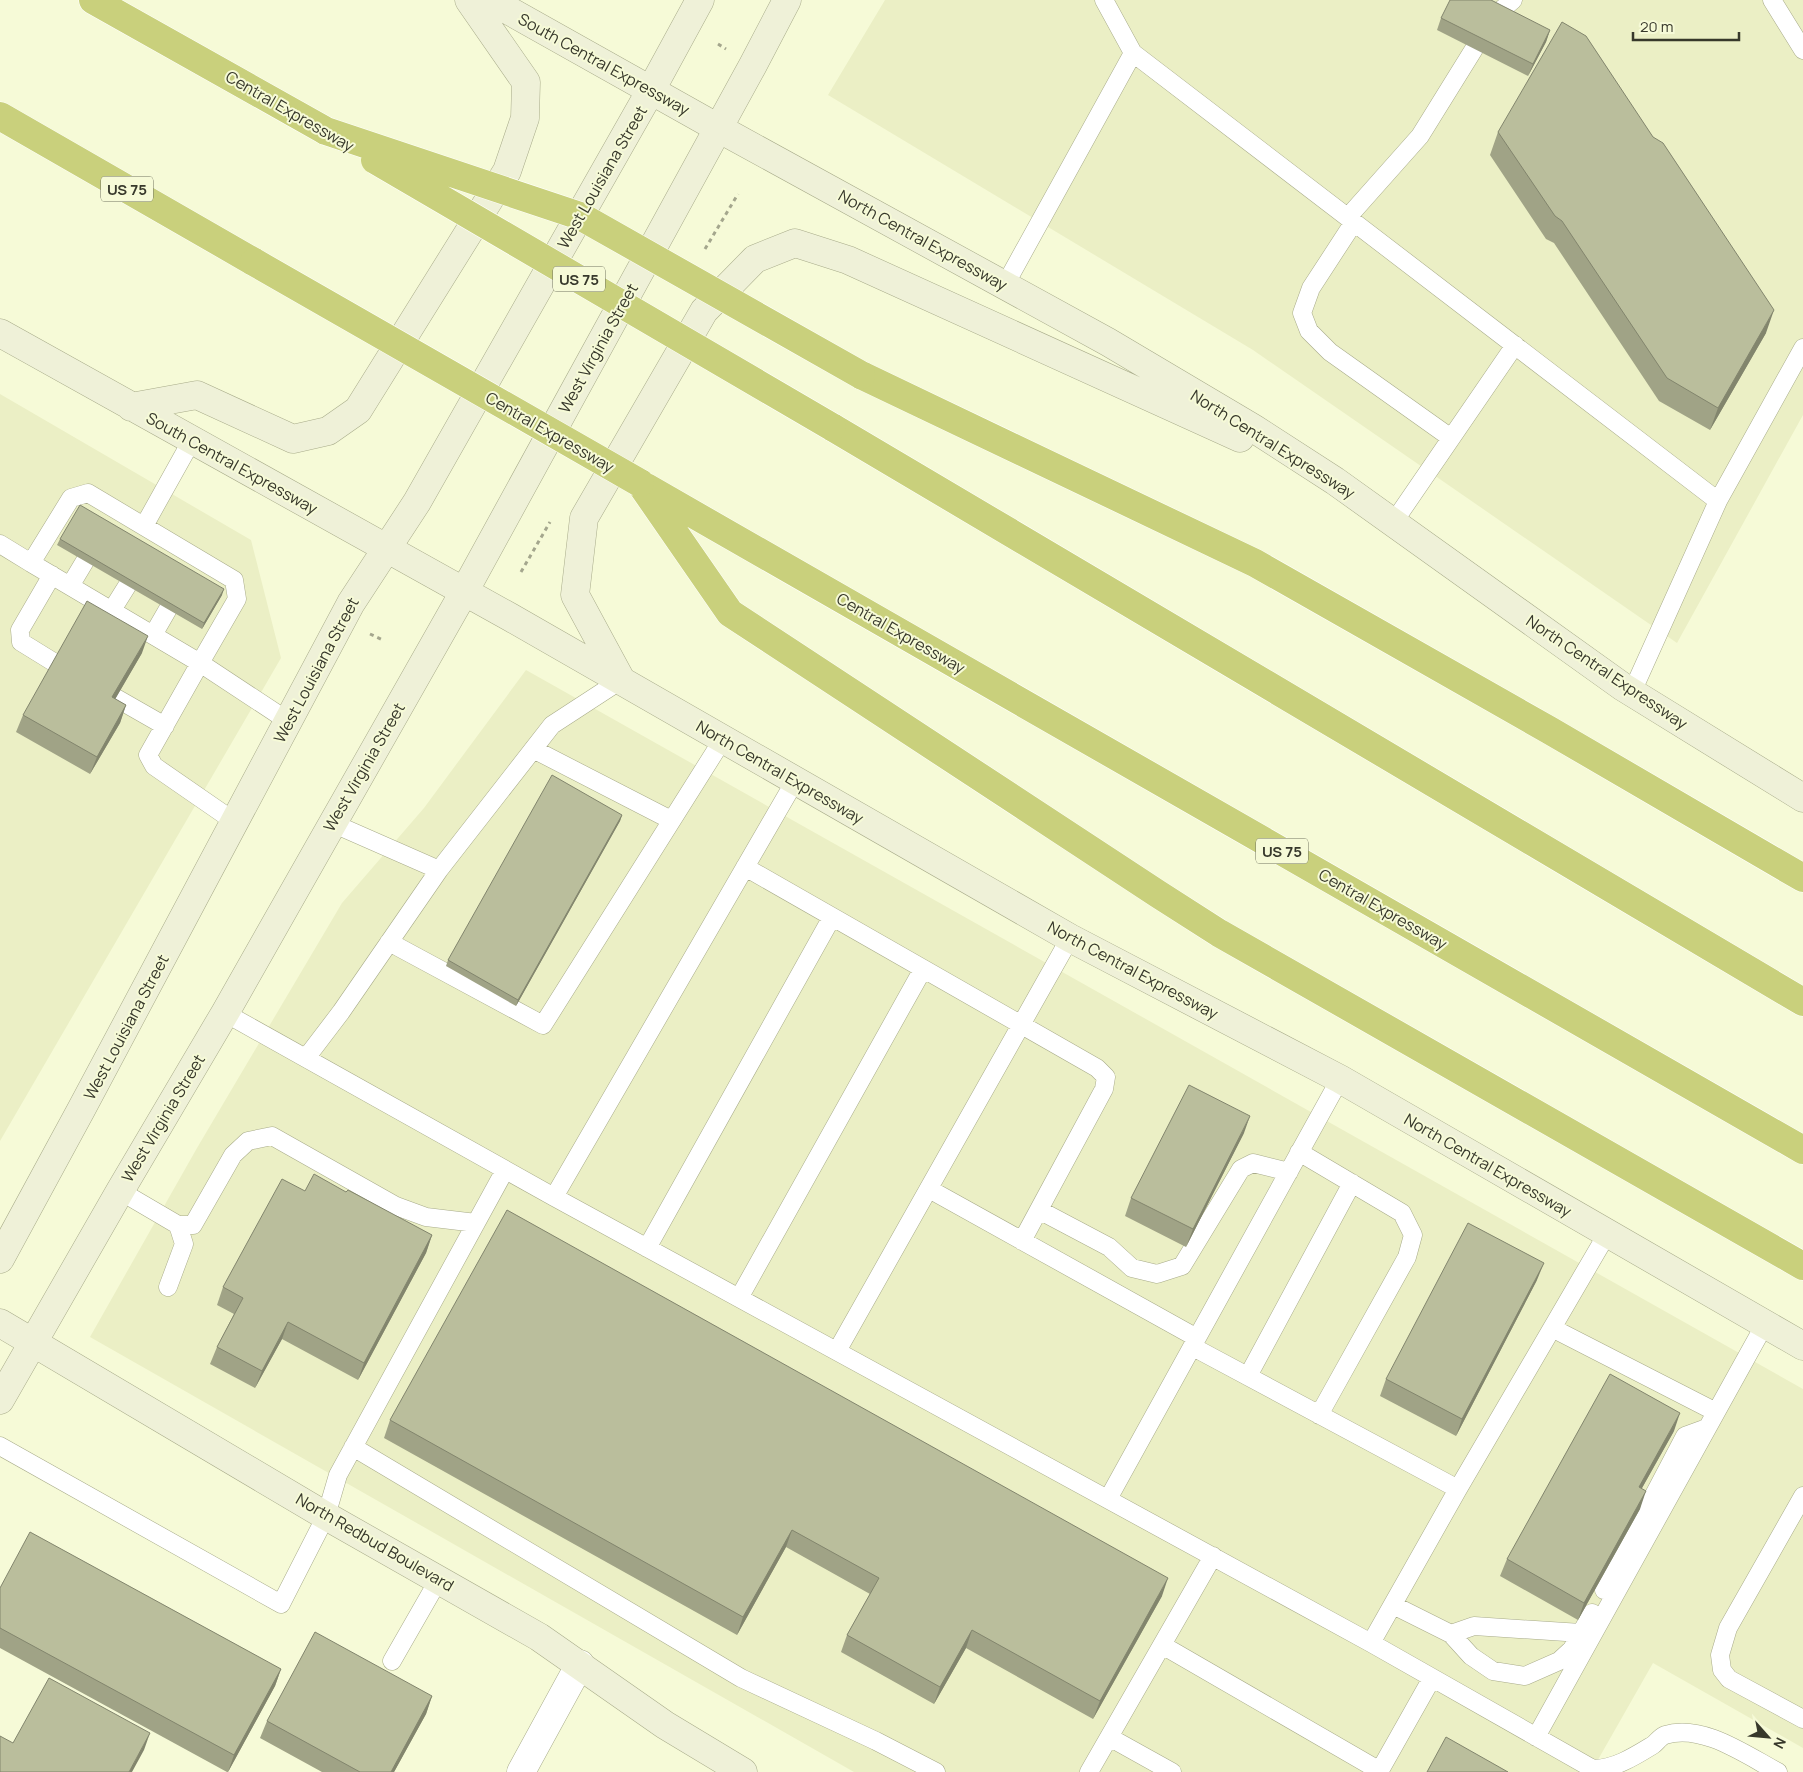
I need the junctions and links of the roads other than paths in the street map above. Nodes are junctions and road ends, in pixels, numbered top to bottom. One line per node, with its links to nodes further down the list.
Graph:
1 (93, 0): 16 (highway, Central Expressway / US 75)
2 (469, 0): 22 (main road)
3 (490, 0): 13 (main road, South Central Expressway)
4 (700, 0): 13 (main road, West Louisiana Street)
5 (787, 0): 15 (main road, West Virginia Street)
6 (1104, 0): 12 (lane)
7 (1513, 0): 9 (lane)
8 (1772, 0): 11 (lane)
9 (1494, 16)
10 (1474, 49): 17 (lane)
11 (1803, 50)
12 (1134, 53): 17 (lane); 18 (lane)
13 (651, 90): 15 (main road, South Central Expressway); 31 (main road, West Louisiana Street)
14 (0, 116): 26 (highway, Central Expressway / US 75, bridge)
15 (718, 128): 18 (main road, North Central Expressway); 40 (main road, West Virginia Street)
16 (326, 131): 60 (highway, bridge); 65 (highway, Central Expressway / US 75, bridge)
17 (1351, 219): 20 (lane); 23 (lane)
18 (1005, 285): 25 (main road, North Central Expressway)
19 (0, 333): 22 (main road, South Central Expressway)
20 (1514, 345): 23 (lane); 27 (lane)
21 (1803, 348): 27 (lane)
22 (131, 406): 24 (main road, South Central Expressway)
23 (1451, 438): 28 (lane)
24 (192, 440): 29 (lane); 31 (main road, South Central Expressway)
25 (1335, 481): 28 (main road, North Central Expressway); 46 (main road)
26 (640, 483): 70 (highway, Central Expressway / US 75); 85 (highway)
27 (1718, 501): 47 (lane)
28 (1393, 523): 47 (main road, North Central Expressway)
29 (151, 530): 32 (lane); 33 (lane); 35 (lane)
30 (0, 544): 35 (lane)
31 (388, 548): 40 (main road, South Central Expressway); 49 (main road, West Louisiana Street)
32 (147, 551)
33 (198, 559): 37 (lane); 45 (lane)
34 (85, 561): 38 (lane)
35 (32, 563): 36 (lane)
36 (52, 575): 38 (lane); 44 (lane)
37 (188, 576)
38 (70, 586): 42 (lane)
39 (126, 586): 42 (lane)
40 (464, 592): 46 (main road, North Central Expressway); 57 (main road, West Virginia Street)
41 (168, 609): 43 (lane)
42 (112, 610): 43 (lane)
43 (153, 635): 45 (lane)
44 (56, 663)
45 (200, 663): 49 (lane); 50 (lane)
46 (621, 680): 51 (main road, North Central Expressway); 52 (lane)
47 (1632, 692): 54 (main road, North Central Expressway)
48 (116, 698): 50 (lane)
49 (288, 721): 56 (main road, West Louisiana Street)
50 (164, 726): 56 (lane)
51 (723, 739): 53 (main road, North Central Expressway); 55 (lane)
52 (533, 749): 55 (lane); 59 (lane)
53 (795, 781): 58 (lane); 62 (main road, North Central Expressway)
54 (1803, 798)
55 (672, 820): 63 (lane)
56 (235, 822): 84 (main road, West Louisiana Street)
57 (332, 823): 59 (lane); 66 (main road, West Virginia Street)
58 (745, 867): 61 (lane); 77 (lane)
59 (439, 870): 63 (lane)
60 (1803, 878)
61 (832, 917): 64 (lane); 83 (lane)
62 (1070, 938): 67 (lane); 69 (main road, North Central Expressway)
63 (389, 942): 68 (lane)
64 (923, 969): 67 (lane); 87 (lane)
65 (1803, 1002)
66 (225, 1013): 68 (lane); 76 (main road, West Virginia Street)
67 (1020, 1026): 75 (lane); 78 (lane)
68 (306, 1058): 72 (lane)
69 (1340, 1079): 71 (lane); 81 (main road, North Central Expressway)
70 (1803, 1150)
71 (1299, 1152): 73 (lane); 74 (lane)
72 (505, 1170): 77 (lane); 79 (lane)
73 (1289, 1172): 78 (lane); 92 (lane)
74 (1352, 1183): 95 (lane); 98 (lane)
75 (928, 1189): 82 (lane); 94 (lane)
76 (120, 1191): 80 (lane); 91 (main road, West Virginia Street)
77 (554, 1197): 83 (lane)
78 (1039, 1210): 82 (lane)
79 (476, 1224): 80 (lane); 101 (lane)
80 (178, 1225): 86 (lane)
81 (1607, 1234): 89 (main road, North Central Expressway); 90 (lane)
82 (1022, 1241): 92 (lane)
83 (647, 1248): 87 (lane)
84 (0, 1259)
85 (1803, 1266)
86 (168, 1287)
87 (739, 1298): 94 (lane)
88 (0, 1323): 91 (main road, North Redbud Boulevard)
89 (1765, 1324): 93 (main road, North Central Expressway); 97 (lane)
90 (1552, 1328): 97 (lane); 102 (lane)
91 (33, 1342): 96 (main road, West Virginia Street); 105 (main road, North Redbud Boulevard)
92 (1195, 1342): 95 (lane); 104 (lane)
93 (1803, 1346)
94 (837, 1351): 104 (lane)
95 (1248, 1376): 98 (lane)
96 (0, 1400)
97 (1716, 1412): 99 (lane)
98 (1319, 1415): 102 (lane)
99 (1707, 1428): 109 (lane); 118 (lane)
100 (0, 1446): 105 (lane)
101 (353, 1447): 105 (lane); 122 (lane)
102 (1458, 1489): 108 (lane)
103 (1803, 1496): 116 (lane)
104 (1108, 1499): 106 (lane)
105 (326, 1516): 107 (main road, North Redbud Boulevard)
106 (1212, 1556): 111 (lane); 112 (lane)
107 (438, 1578): 113 (lane); 114 (main road, North Redbud Boulevard)
108 (1393, 1605): 110 (lane); 111 (lane)
109 (1581, 1633): 110 (lane); 110 (lane)
110 (1451, 1634)
111 (1372, 1643): 115 (lane)
112 (1162, 1645): 117 (lane); 119 (lane)
113 (392, 1661)
114 (580, 1664): 120 (street); 121 (main road, North Redbud Boulevard)
115 (1432, 1678): 118 (lane); 119 (lane)
116 (1803, 1719)
117 (1108, 1737): 123 (lane); 124 (lane)
118 (1536, 1737): 125 (lane)
119 (1380, 1771)
120 (520, 1772)
121 (742, 1772)
122 (936, 1772)
123 (1089, 1772)
124 (1172, 1772)
125 (1778, 1772)

